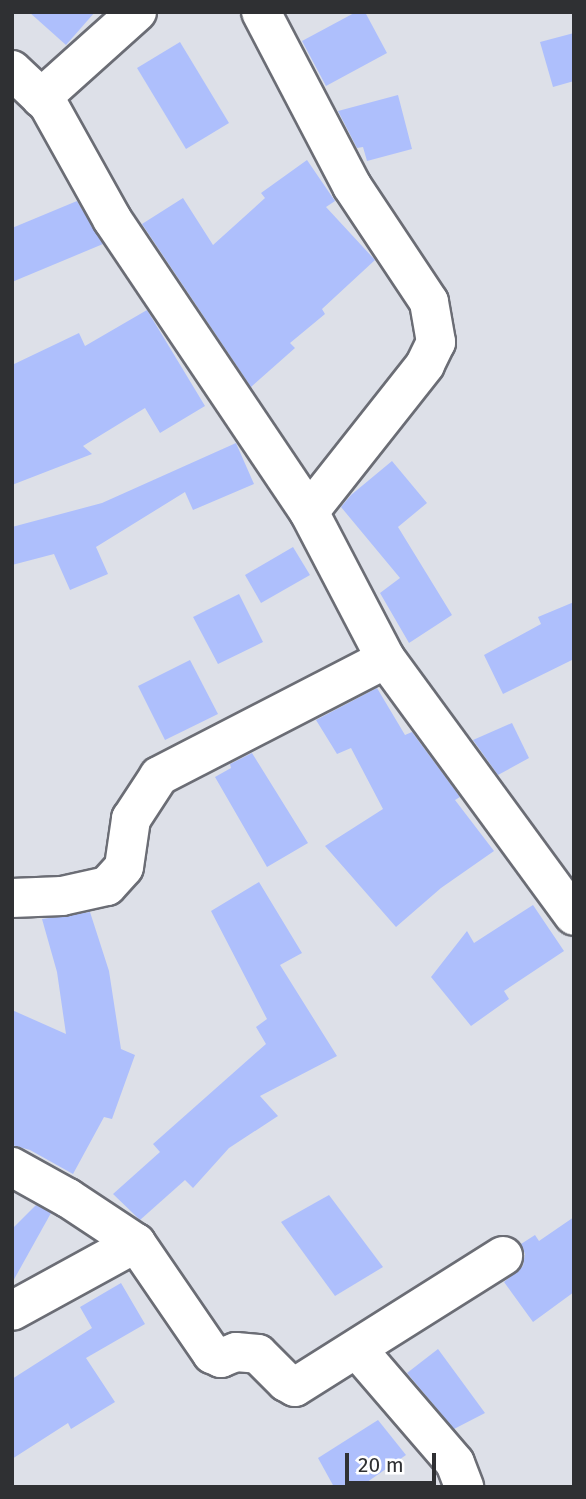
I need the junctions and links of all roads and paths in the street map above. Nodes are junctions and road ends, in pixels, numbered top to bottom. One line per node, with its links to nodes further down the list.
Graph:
1 (138, 12): 4 (street)
2 (261, 12): 5 (street)
3 (12, 70): 4 (street)
4 (41, 98): 5 (street)
5 (309, 512): 6 (street)
6 (386, 659): 7 (street); 8 (street)
7 (12, 898)
8 (574, 916)
9 (12, 1167): 10 (street)
10 (136, 1243): 12 (street); 13 (street)
11 (503, 1256): 13 (street)
12 (12, 1311)
13 (357, 1349): 14 (street)
14 (464, 1487)

